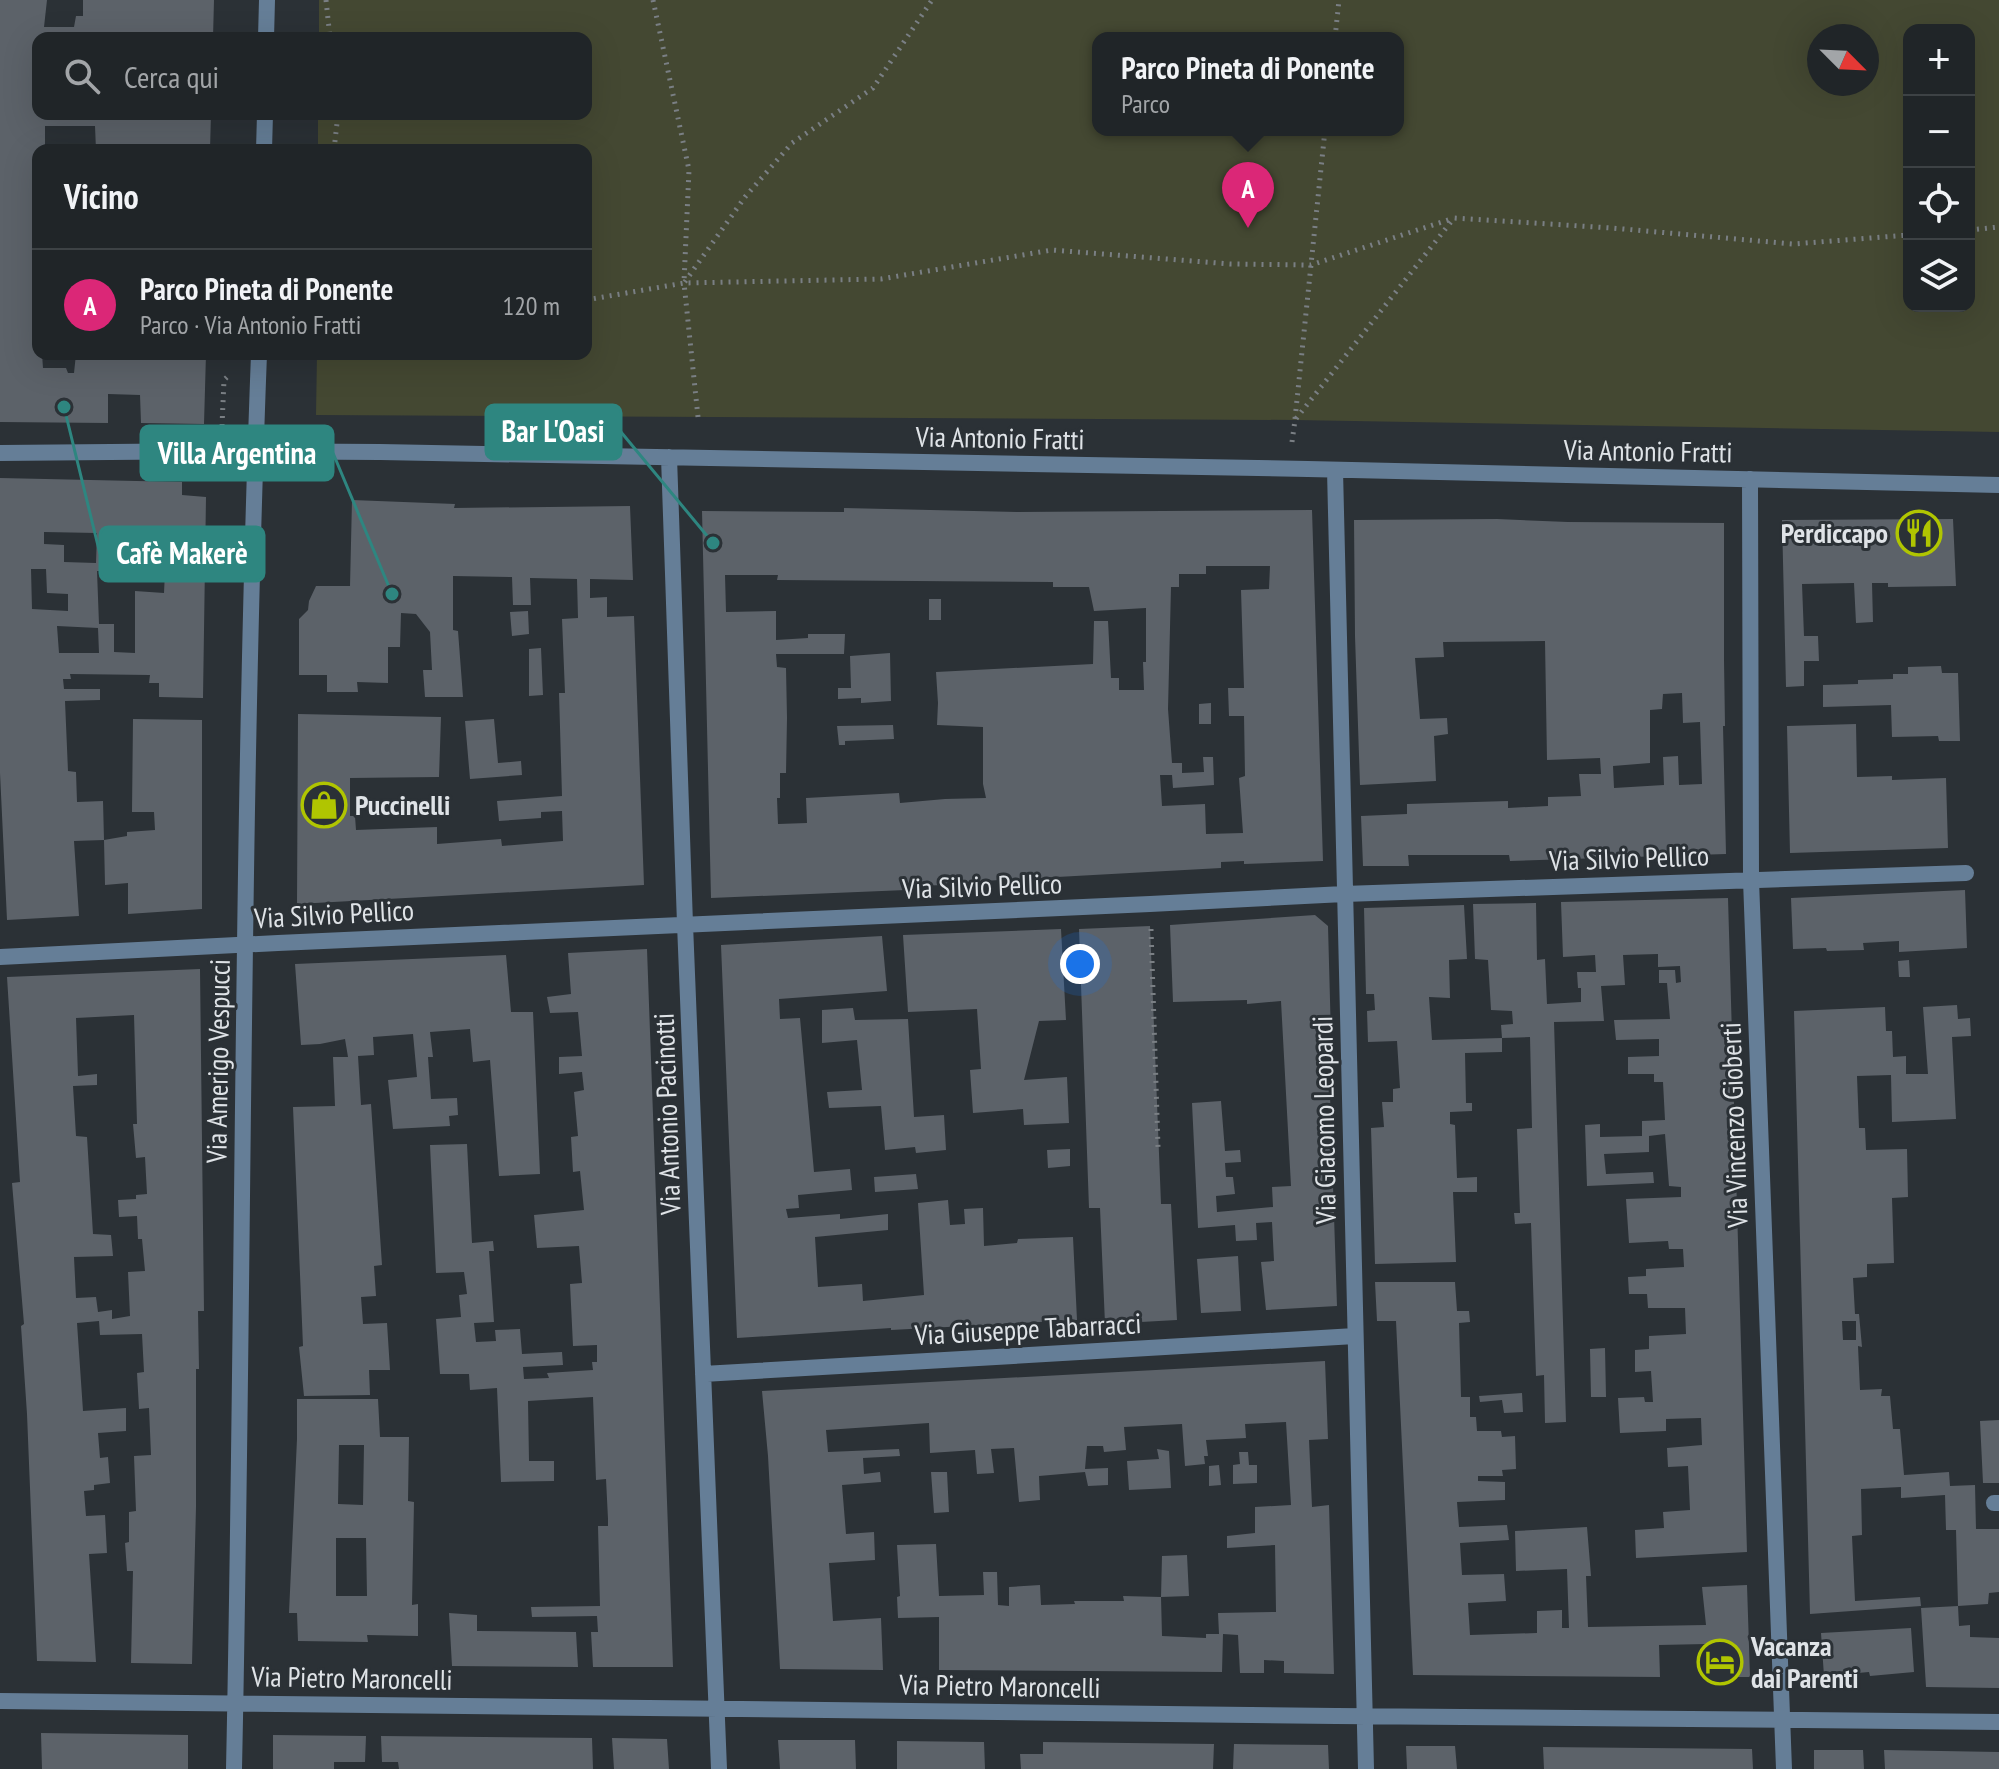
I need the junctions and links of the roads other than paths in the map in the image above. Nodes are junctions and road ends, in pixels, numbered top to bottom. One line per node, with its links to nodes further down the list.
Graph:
1 (267, 0): 2 (street)
2 (266, 32)
3 (265, 120): 4 (street)
4 (264, 144)
5 (259, 360): 6 (street, Via Amerigo Vespucci)
6 (256, 451): 7 (street, Via Antonio Fratti); 8 (street, Via Antonio Fratti); 16 (street, Via Amerigo Vespucci)
7 (0, 453)
8 (669, 457): 9 (street, Via Antonio Fratti); 15 (street, Via Antonio Pacinotti)
9 (1335, 470): 10 (street, Via Antonio Fratti); 14 (street, Via Giacomo Leopardi)
10 (1750, 479): 11 (street, Via Antonio Fratti); 13 (street, Via Vincenzo Gioberti)
11 (1999, 485)
12 (1966, 873): 13 (street, Via Silvio Pellico)
13 (1751, 880): 14 (street, Via Silvio Pellico); 24 (street, Via Vincenzo Gioberti)
14 (1344, 894): 15 (street, Via Silvio Pellico); 18 (street, Via Giacomo Leopardi)
15 (685, 924): 16 (street, Via Silvio Pellico); 19 (street, Via Antonio Pacinotti)
16 (246, 944): 17 (street, Via Silvio Pellico); 21 (street, Via Amerigo Vespucci)
17 (0, 957)
18 (1355, 1336): 19 (street, Via Giuseppe Tabarracci); 23 (street, Via Giacomo Leopardi)
19 (703, 1374): 22 (street, Via Antonio Pacinotti)
20 (0, 1701): 21 (street, Via Pietro Maroncelli)
21 (236, 1702): 22 (street, Via Pietro Maroncelli); 26 (street, Via Amerigo Vespucci)
22 (717, 1709): 23 (street, Via Pietro Maroncelli); 27 (street, Via Antonio Pacinotti)
23 (1365, 1717): 24 (street, Via Pietro Maroncelli); 28 (street, Via Giacomo Leopardi)
24 (1782, 1718): 25 (street, Via Pietro Maroncelli); 29 (street, Via Vincenzo Gioberti)
25 (1999, 1722)
26 (234, 1769)
27 (719, 1769)
28 (1366, 1769)
29 (1784, 1769)

